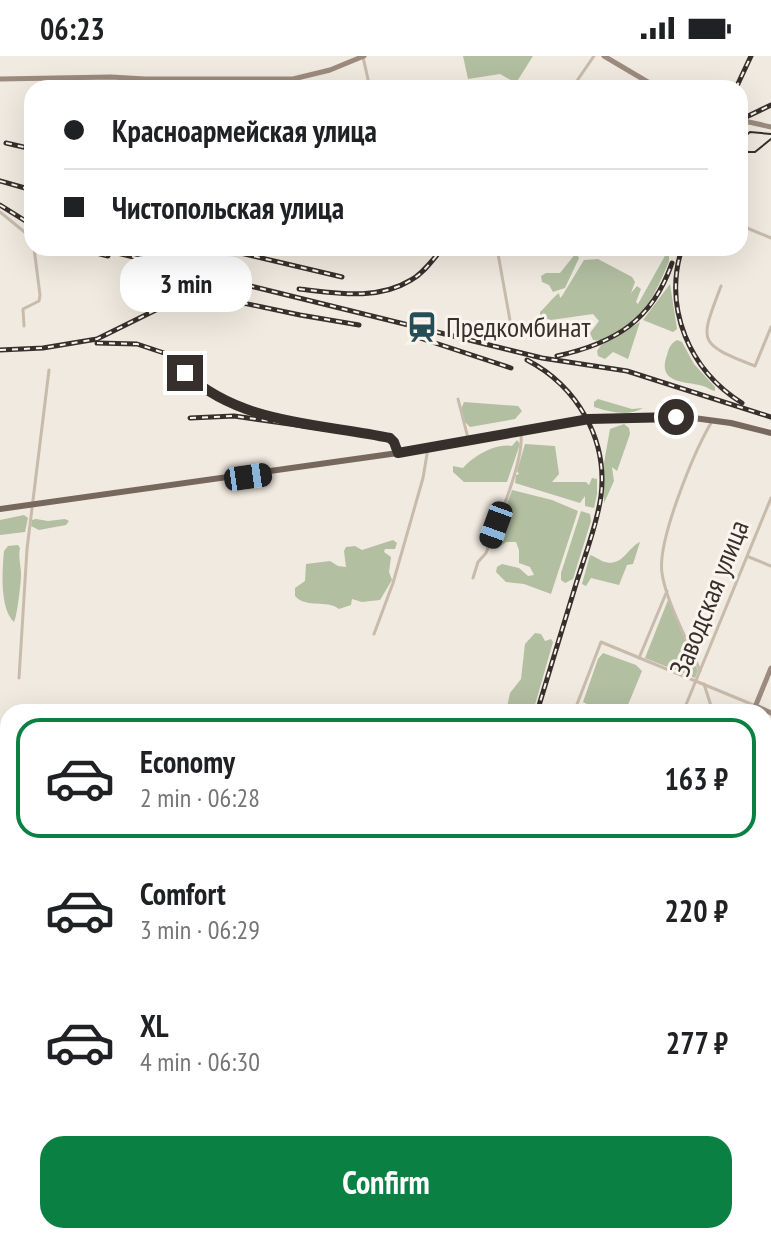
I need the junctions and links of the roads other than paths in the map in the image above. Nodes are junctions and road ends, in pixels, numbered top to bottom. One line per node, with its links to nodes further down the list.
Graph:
1 (363, 56): 5 (main road); 6 (street)
2 (594, 56): 7 (street)
3 (604, 56): 8 (main road)
4 (611, 56): 9 (main road)
5 (0, 79)
6 (368, 80)
7 (578, 80)
8 (647, 80)
9 (648, 80)
10 (748, 124): 11 (main road)
11 (771, 128)
12 (0, 212): 14 (street)
13 (748, 228): 15 (street)
14 (24, 232)
15 (771, 238)
16 (35, 256): 19 (street)
17 (498, 256): 20 (street)
18 (721, 286): 21 (street)
19 (24, 326)
20 (511, 326)
21 (771, 327)
22 (49, 370): 32 (street)
23 (185, 373): 30 (street)
24 (458, 399): 28 (street)
25 (712, 422): 26 (main road); 27 (main road); 28 (main road); 37 (street)
26 (521, 434): 29 (main road); 36 (street)
27 (771, 435)
28 (468, 440): 29 (main road)
29 (428, 449): 30 (main road); 38 (street)
30 (398, 454): 32 (main road)
31 (771, 498): 34 (street, Заводская улица)
32 (32, 506): 33 (main road); 42 (street)
33 (0, 510)
34 (749, 557): 35 (street); 41 (street, Заводская улица)
35 (771, 566)
36 (473, 578)
37 (667, 590): 39 (street); 41 (street)
38 (374, 634)
39 (639, 658): 43 (street); 45 (street)
40 (771, 668): 49 (main road)
41 (700, 671): 43 (street, Заводская улица)
42 (19, 678)
43 (696, 681): 44 (street); 46 (street, Заводская улица)
44 (704, 684): 47 (street); 48 (street)
45 (578, 704)
46 (686, 704)
47 (710, 704)
48 (744, 704)
49 (756, 704)

